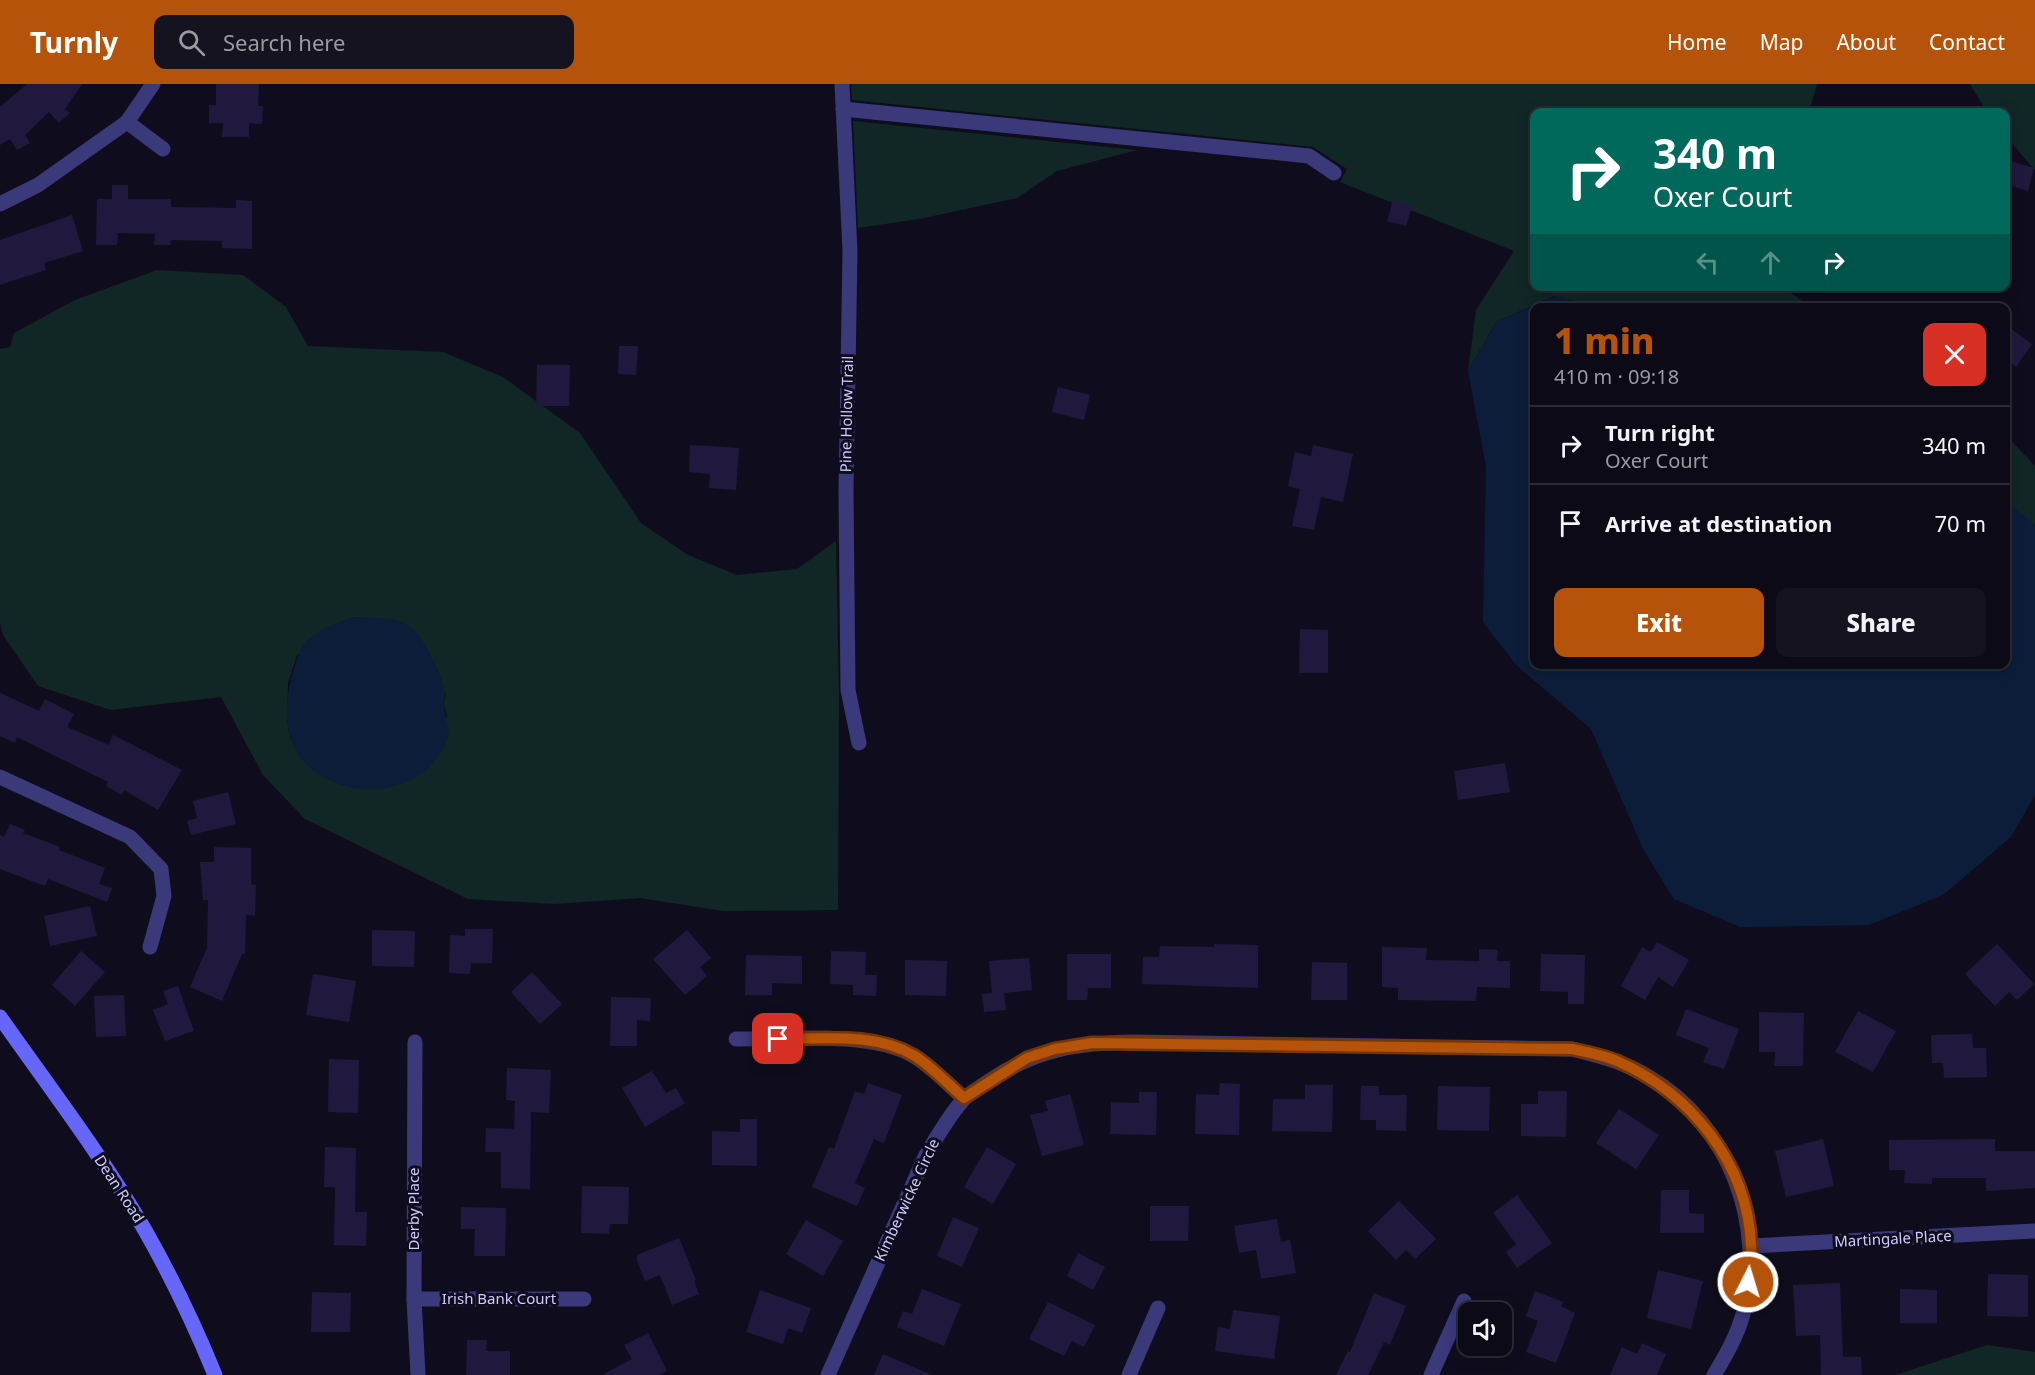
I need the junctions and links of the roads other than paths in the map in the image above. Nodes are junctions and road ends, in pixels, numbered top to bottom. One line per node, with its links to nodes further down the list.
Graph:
1 (153, 84): 4 (street)
2 (842, 84): 3 (street, Pine Hollow Trail)
3 (843, 109): 6 (street); 8 (street, Pine Hollow Trail)
4 (127, 122): 5 (street); 7 (street)
5 (164, 149)
6 (1334, 173)
7 (0, 204)
8 (860, 743)
9 (0, 777): 10 (street)
10 (150, 946)
11 (0, 1017): 21 (main road, Dean Road)
12 (736, 1039): 14 (street)
13 (415, 1042): 17 (street, Derby Place)
14 (964, 1098): 16 (street, Kimberwicke Circle); 23 (street, Kimberwicke Circle)
15 (2035, 1231): 16 (street, Martingale Place)
16 (1751, 1246): 26 (street, Kimberwicke Circle)
17 (414, 1299): 18 (street, Irish Bank Court); 22 (street, Derby Place)
18 (584, 1299)
19 (1464, 1301): 25 (street)
20 (1158, 1308): 24 (street)
21 (215, 1375)
22 (418, 1375)
23 (828, 1375)
24 (1129, 1375)
25 (1431, 1375)
26 (1714, 1375)

